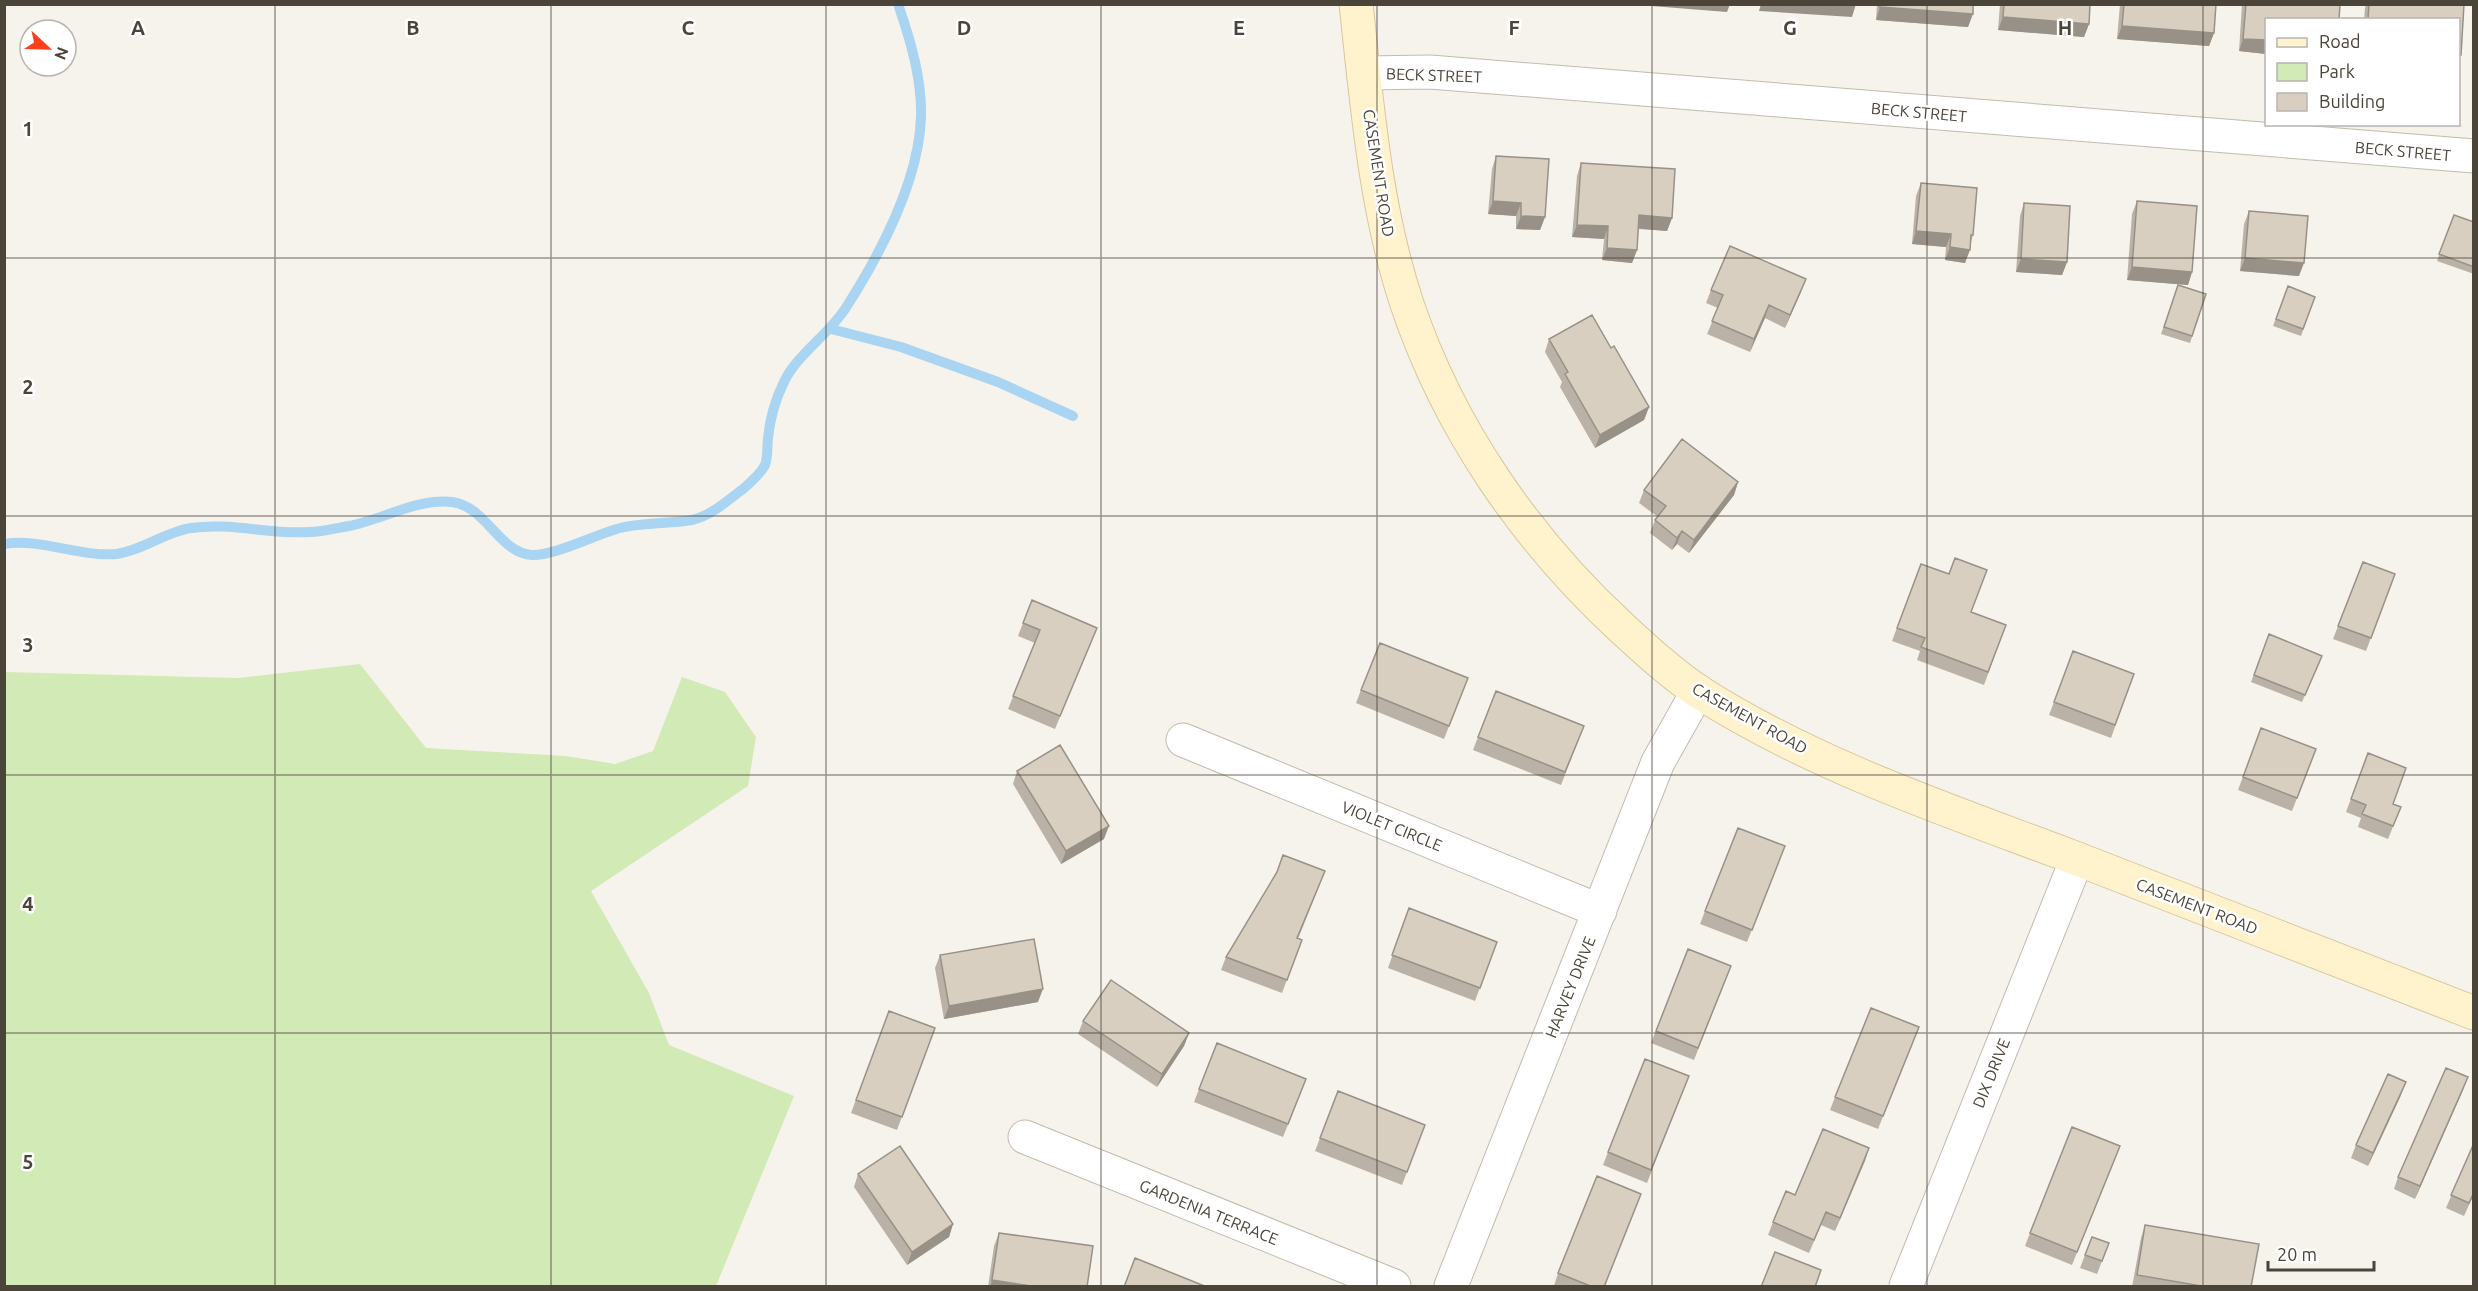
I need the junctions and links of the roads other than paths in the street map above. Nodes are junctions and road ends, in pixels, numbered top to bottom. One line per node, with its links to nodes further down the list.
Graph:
1 (1356, 4): 2 (street, CASEMENT ROAD)
2 (1364, 73): 3 (street, BECK STREET); 4 (street, CASEMENT ROAD)
3 (2474, 156)
4 (1698, 691): 6 (street, CASEMENT ROAD); 7 (street, HARVEY DRIVE)
5 (1183, 740): 7 (street, VIOLET CIRCLE)
6 (2077, 859): 8 (street, CASEMENT ROAD); 12 (street, DIX DRIVE)
7 (1600, 911): 11 (street, HARVEY DRIVE)
8 (2474, 1013)
9 (1025, 1137): 10 (street, GARDENIA TERRACE)
10 (1394, 1287)
11 (1451, 1287)
12 (1906, 1287)

